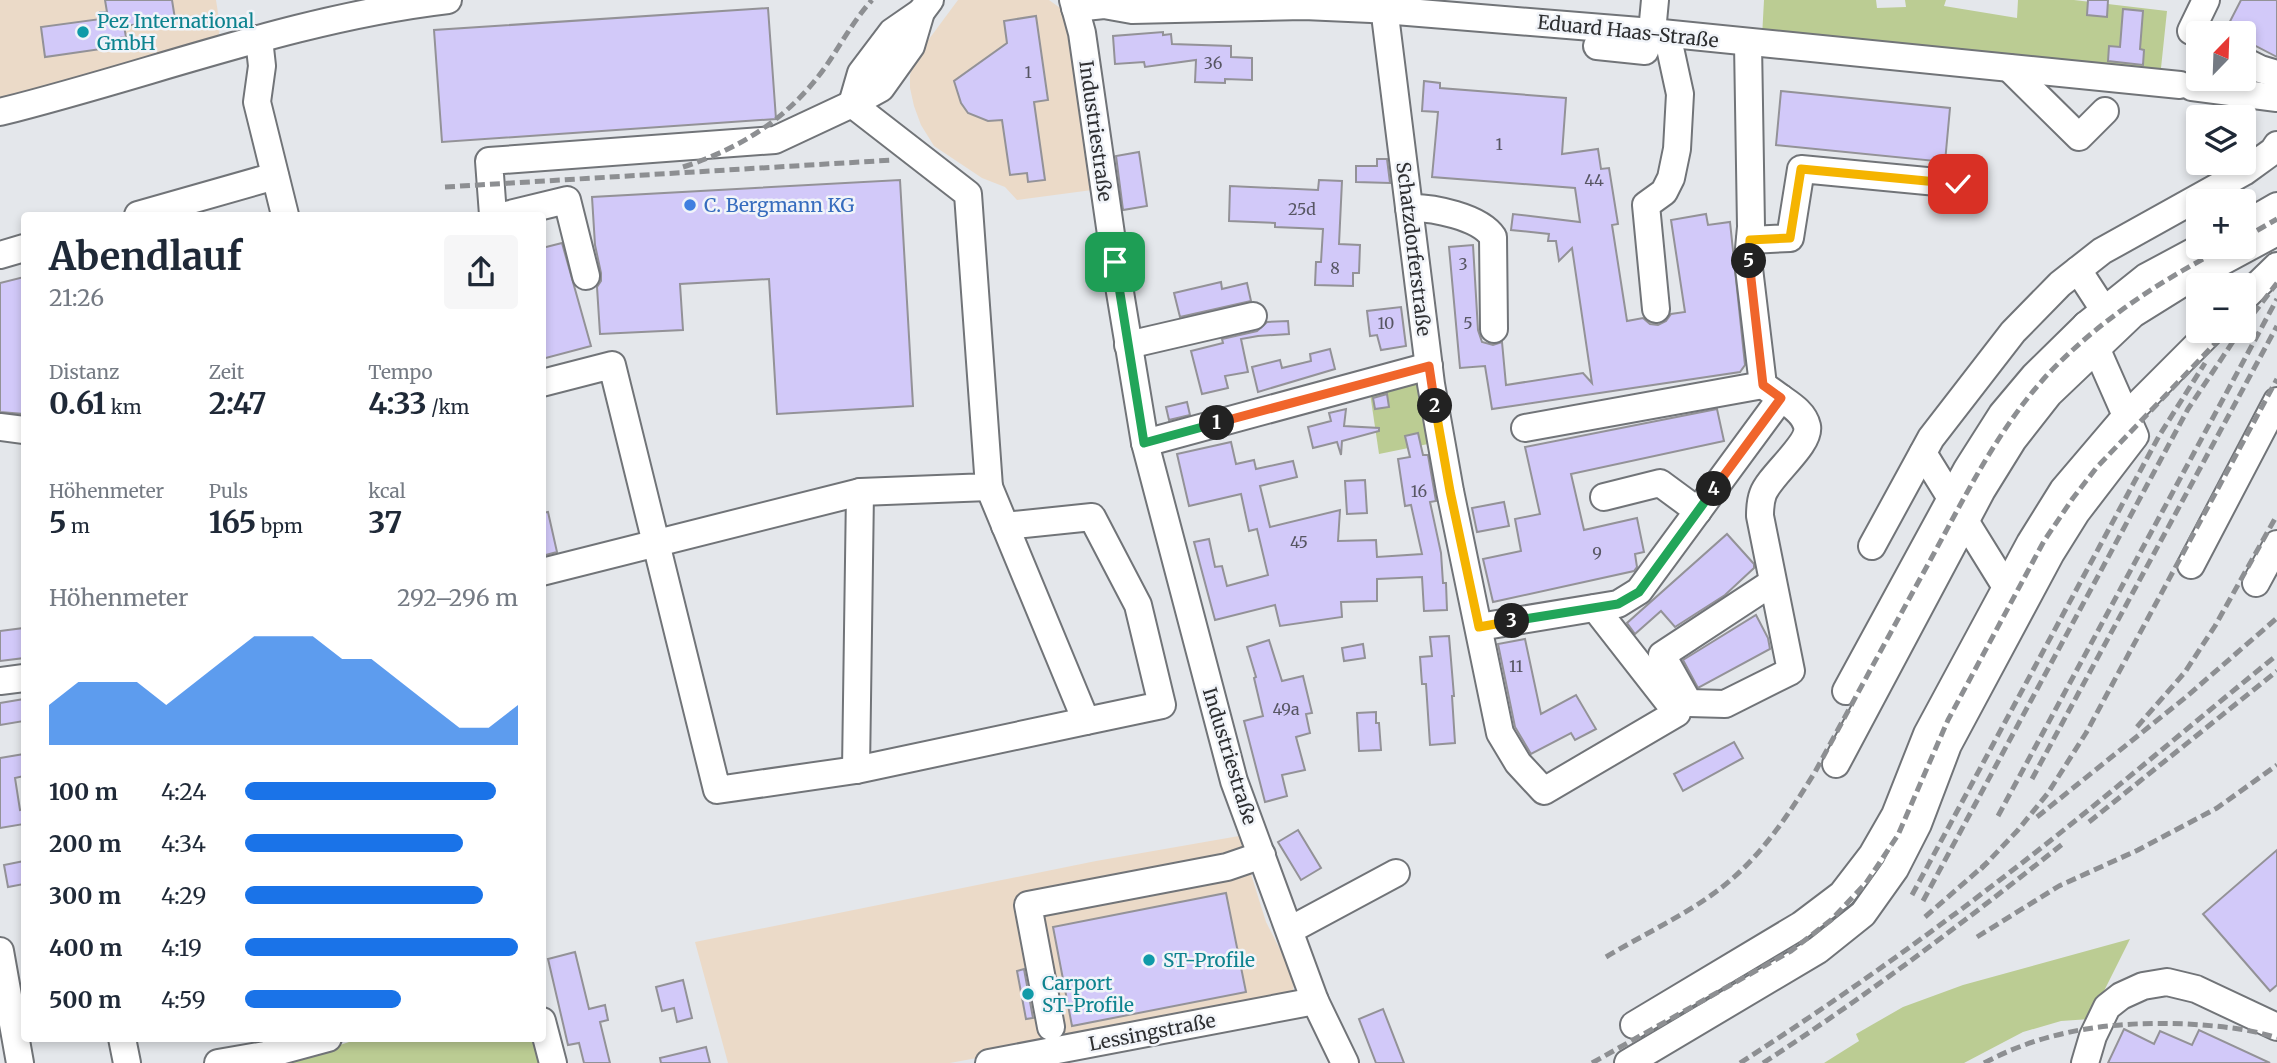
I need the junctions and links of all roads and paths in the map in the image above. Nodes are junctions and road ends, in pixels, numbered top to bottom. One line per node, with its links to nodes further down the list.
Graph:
1 (448, 0): 9 (street)
2 (1655, 0): 8 (street)
3 (2206, 0): 7 (street)
4 (1074, 4): 6 (street, Eduard Haas-Straße); 43 (street, Industriestraße)
5 (926, 6): 16 (street)
6 (1378, 6): 8 (street, Eduard Haas-Straße); 23 (street, Schatzdorferstraße)
7 (2196, 21)
8 (1660, 33): 10 (street, Eduard Haas-Straße); 11 (street); 38 (street)
9 (259, 40): 18 (street); 20 (street)
10 (1748, 43): 13 (street, Eduard Haas-Straße); 30 (street)
11 (1597, 46)
12 (2256, 67): 14 (street)
13 (2009, 68): 15 (street, Eduard Haas-Straße); 17 (street)
14 (2277, 74)
15 (2277, 99)
16 (852, 104): 26 (street); 54 (street)
17 (2105, 111)
18 (0, 112)
19 (2277, 145): 35 (street)
20 (275, 176): 24 (street); 25 (street)
21 (1958, 184): 30 (street)
22 (2277, 206): 28 (street)
23 (1409, 208): 41 (street); 44 (street, Schatzdorferstraße)
24 (149, 212)
25 (284, 212)
26 (494, 212)
27 (518, 212): 36 (street)
28 (2256, 218)
29 (2277, 232): 40 (street)
30 (1750, 240): 46 (street)
31 (21, 249): 32 (street)
32 (0, 255)
33 (2186, 256): 40 (street)
34 (2277, 266): 37 (street)
35 (2078, 270): 40 (street); 53 (street)
36 (586, 276)
37 (2256, 286)
38 (1656, 309)
39 (1253, 316): 43 (street)
40 (2095, 328): 48 (street); 57 (street); 59 (street)
41 (1494, 329)
42 (2199, 343): 48 (street)
43 (1128, 345): 52 (street, Industriestraße)
44 (1429, 366): 52 (street); 70 (street, Schatzdorferstraße)
45 (546, 382): 61 (street)
46 (1772, 392): 50 (street); 58 (street); 66 (street)
47 (2277, 401): 64 (street)
48 (2126, 416): 68 (street); 94 (street)
49 (0, 428): 51 (street)
50 (1525, 428)
51 (21, 430)
52 (1144, 443): 77 (street, Industriestraße)
53 (1923, 453): 57 (street); 63 (street)
54 (989, 486): 55 (street); 60 (street)
55 (860, 492): 61 (street); 76 (street)
56 (1604, 497): 58 (street)
57 (1951, 498): 59 (street); 73 (street)
58 (1698, 511): 69 (street)
59 (1965, 521): 68 (street); 75 (street)
60 (1005, 526): 74 (street); 74 (street)
61 (657, 542): 65 (street); 76 (street)
62 (2277, 544): 67 (street)
63 (1872, 546)
64 (2191, 565)
65 (546, 571)
66 (1773, 582): 66 (street)
67 (2256, 583)
68 (2006, 587): 82 (street)
69 (1595, 608): 70 (street); 70 (street, Schatzdorferstraße)
70 (1479, 627)
71 (21, 678): 72 (street)
72 (0, 681)
73 (1846, 691)
74 (1086, 721): 76 (street)
75 (1836, 764)
76 (856, 770)
77 (1262, 855): 79 (street, Industriestraße); 83 (street)
78 (1396, 873): 79 (street)
79 (1290, 930): 81 (street, Industriestraße)
80 (0, 951): 89 (street)
81 (1315, 1001): 88 (street, Industriestraße); 93 (street, Lessingstraße)
82 (1634, 1025)
83 (1051, 1027)
84 (2277, 1027): 95 (street)
85 (546, 1036): 92 (street)
86 (123, 1042): 90 (street)
87 (313, 1042): 91 (street)
88 (1340, 1062)
89 (20, 1063)
90 (127, 1063)
91 (218, 1063)
92 (553, 1063)
93 (989, 1063)
94 (1628, 1063)
95 (2085, 1063)

